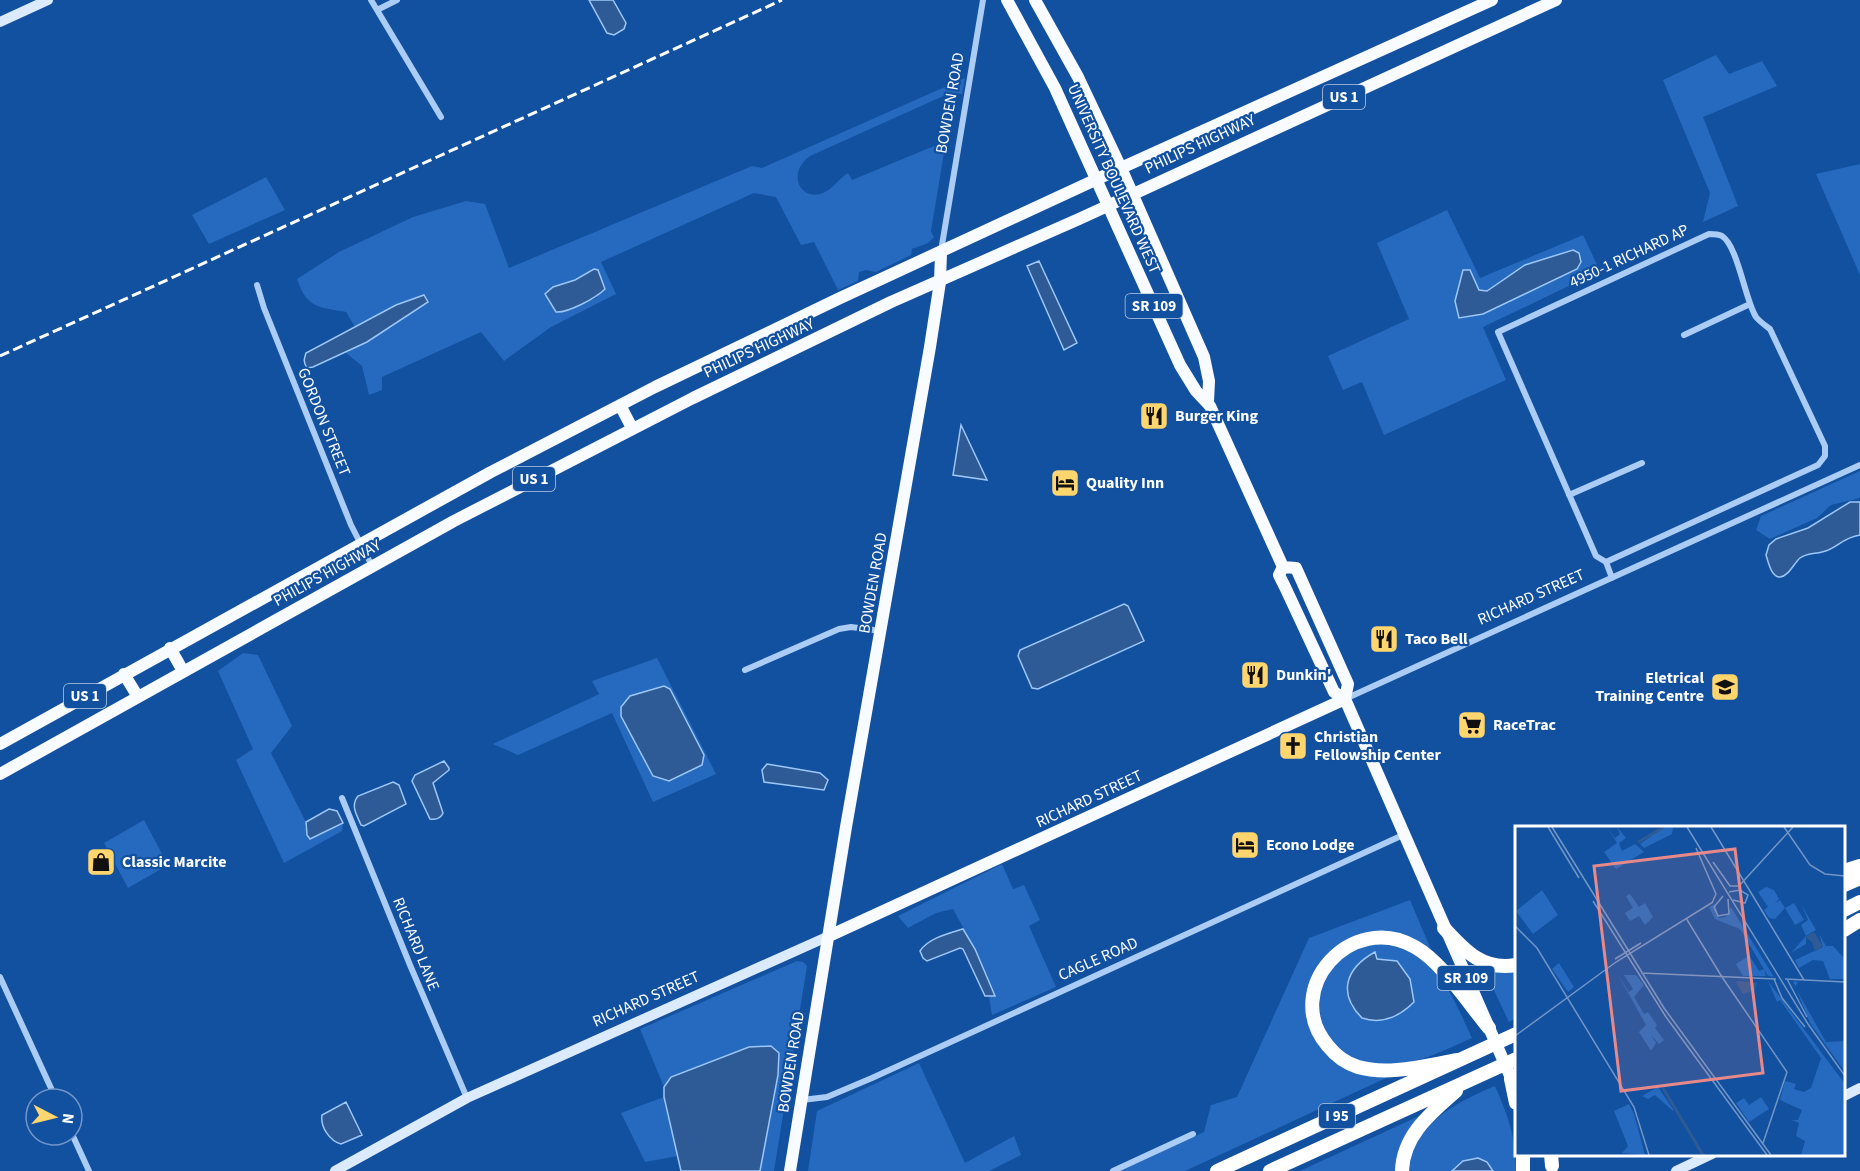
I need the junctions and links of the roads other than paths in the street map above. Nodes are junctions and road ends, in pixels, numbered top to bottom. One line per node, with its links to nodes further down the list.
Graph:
1 (48, 0): 10 (street)
2 (371, 0): 9 (street)
3 (397, 0): 9 (street)
4 (983, 0): 16 (street, BOWDEN ROAD)
5 (1007, 0): 13 (main road, UNIVERSITY BOULEVARD WEST / SR 109)
6 (1035, 0): 12 (main road, UNIVERSITY BOULEVARD WEST / SR 109)
7 (1492, 0): 12 (main road, PHILIPS HIGHWAY / US 1)
8 (1556, 0): 14 (main road, PHILIPS HIGHWAY / US 1)
9 (377, 10): 11 (street)
10 (0, 22)
11 (441, 117)
12 (1121, 168): 13 (main road, PHILIPS HIGHWAY / US 1); 14 (main road, UNIVERSITY BOULEVARD WEST / SR 109)
13 (1097, 180): 15 (main road, UNIVERSITY BOULEVARD WEST / SR 109); 16 (main road, PHILIPS HIGHWAY / US 1)
14 (1133, 193): 15 (main road, PHILIPS HIGHWAY / US 1); 21 (main road, UNIVERSITY BOULEVARD WEST / SR 109)
15 (1108, 205): 17 (main road, PHILIPS HIGHWAY / US 1); 21 (main road, UNIVERSITY BOULEVARD WEST / SR 109)
16 (941, 252): 17 (main road, BOWDEN ROAD); 22 (main road, PHILIPS HIGHWAY / US 1)
17 (940, 282): 23 (main road, PHILIPS HIGHWAY / US 1); 32 (main road, BOWDEN ROAD)
18 (257, 285): 27 (street, GORDON STREET)
19 (1750, 304): 20 (street); 26 (street, 4950-1 RICHARD AP); 28 (street, 4950-1 RICHARD AP)
20 (1684, 335)
21 (1208, 402): 30 (main road, UNIVERSITY BOULEVARD WEST / SR 109)
22 (620, 405): 23 (main road); 27 (main road, PHILIPS HIGHWAY / US 1)
23 (632, 428): 29 (main road, PHILIPS HIGHWAY / US 1)
24 (1642, 463): 26 (street)
25 (1860, 465): 31 (street, RICHARD STREET)
26 (1569, 495): 28 (street, 4950-1 RICHARD AP)
27 (360, 543): 29 (street, GORDON STREET); 33 (main road, PHILIPS HIGHWAY / US 1)
28 (1606, 562): 31 (street, 4950-1 RICHARD AP)
29 (372, 566): 35 (main road, PHILIPS HIGHWAY / US 1)
30 (1283, 567): 38 (main road, UNIVERSITY BOULEVARD WEST / SR 109); 38 (main road, SR 109)
31 (1612, 578): 38 (street, RICHARD STREET)
32 (881, 631): 34 (street); 52 (main road, BOWDEN ROAD)
33 (171, 648): 35 (main road); 36 (main road, PHILIPS HIGHWAY / US 1)
34 (746, 670)
35 (183, 671): 37 (main road, PHILIPS HIGHWAY / US 1)
36 (124, 674): 37 (main road); 39 (main road, PHILIPS HIGHWAY / US 1)
37 (138, 697): 40 (main road, PHILIPS HIGHWAY / US 1)
38 (1345, 699): 42 (main road, UNIVERSITY BOULEVARD WEST / SR 109); 52 (main road, RICHARD STREET)
39 (0, 744)
40 (0, 774)
41 (342, 798): 64 (street, RICHARD LANE)
42 (1403, 835): 50 (main road, UNIVERSITY BOULEVARD WEST / SR 109); 65 (street, CAGLE ROAD)
43 (1860, 866): 44 (highway)
44 (1845, 871)
45 (1860, 878): 46 (highway)
46 (1845, 885)
47 (1860, 902): 48 (highway)
48 (1845, 910)
49 (1860, 920): 51 (highway)
50 (1444, 928): 53 (highway); 55 (main road, UNIVERSITY BOULEVARD WEST / SR 109)
51 (1845, 929)
52 (828, 936): 64 (street, RICHARD STREET); 65 (main road, BOWDEN ROAD)
53 (1515, 965)
54 (0, 977): 61 (street)
55 (1489, 1028): 58 (highway); 60 (main road, UNIVERSITY BOULEVARD WEST / SR 109)
56 (1515, 1034): 58 (highway, I 95)
57 (1515, 1059): 59 (highway, I 95)
58 (1458, 1060): 73 (highway, I 95)
59 (1466, 1082): 74 (highway, I 95); 75 (highway)
60 (1514, 1085)
61 (50, 1087)
62 (1860, 1088): 63 (street)
63 (1845, 1096)
64 (467, 1098): 70 (street, RICHARD STREET)
65 (802, 1100): 71 (main road, BOWDEN ROAD)
66 (1192, 1134): 72 (street)
67 (78, 1147): 69 (street)
68 (1710, 1156): 76 (street)
69 (89, 1171)
70 (335, 1171)
71 (790, 1171)
72 (1113, 1171)
73 (1216, 1171)
74 (1270, 1171)
75 (1402, 1171)
76 (1676, 1171)

